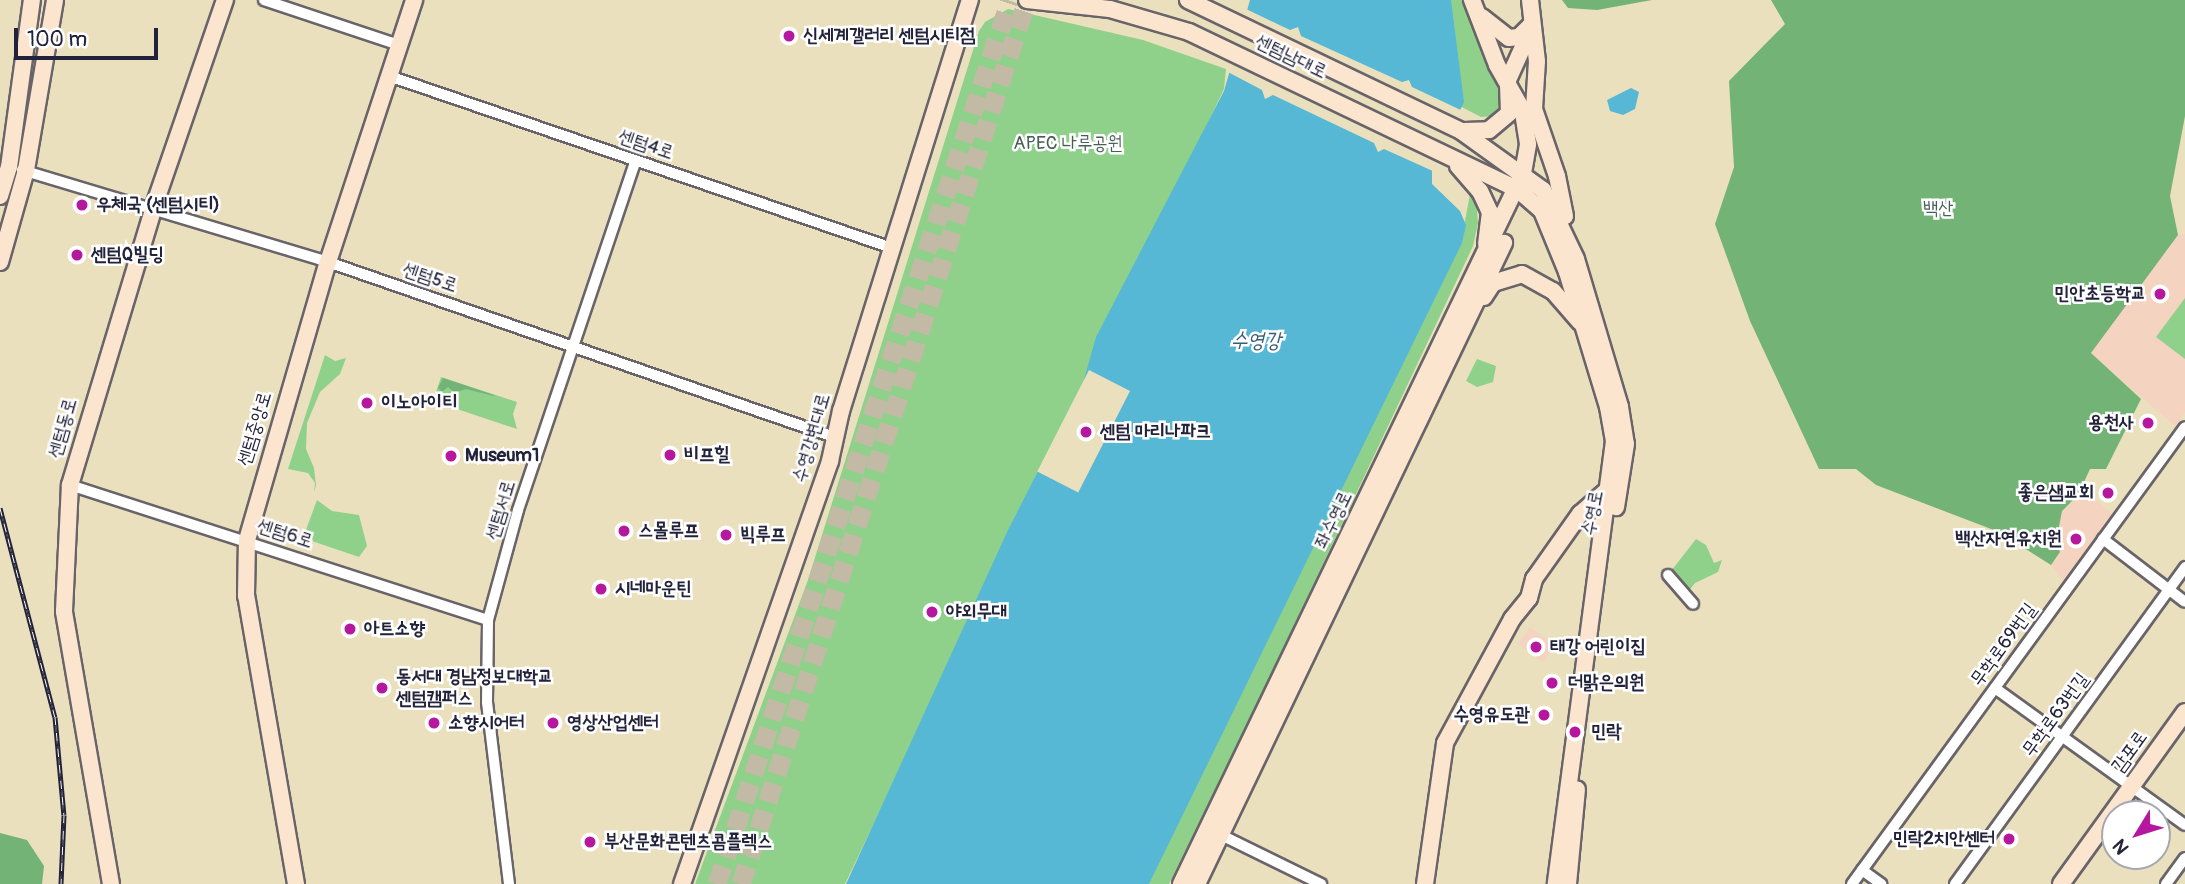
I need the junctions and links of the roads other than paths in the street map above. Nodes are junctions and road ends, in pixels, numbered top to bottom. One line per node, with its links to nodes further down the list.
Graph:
1 (32, 0): 19 (main road)
2 (55, 0): 20 (main road)
3 (225, 0): 23 (main road, 센텀동로)
4 (264, 0): 12 (street)
5 (414, 0): 12 (main road, 센텀중앙로)
6 (970, 0): 25 (main road, 수영강변대로)
7 (1027, 0): 17 (main road, 센텀남대로)
8 (1188, 0): 16 (main road, 센텀남대로)
9 (1530, 0): 11 (main road)
10 (1473, 1): 11 (main road); 14 (main road)
11 (1534, 20): 14 (main road); 15 (main road)
12 (399, 45): 13 (main road, 센텀중앙로)
13 (389, 76): 18 (street, 센텀4로); 27 (main road, 센텀중앙로)
14 (1511, 76): 15 (main road); 16 (main road); 21 (main road)
15 (1534, 109): 21 (main road); 24 (main road)
16 (1461, 131): 21 (main road, 센텀남대로)
17 (1449, 156): 21 (main road, 센텀남대로); 28 (main road)
18 (636, 160): 25 (street, 센텀4로); 31 (street, 센텀서로)
19 (9, 167): 20 (street, 센텀5로); 22 (main road)
20 (26, 170): 23 (street, 센텀5로); 26 (main road)
21 (1524, 184): 24 (main road, 수영로); 28 (main road, 좌수영로); 29 (main road, 좌수영로); 30 (main road, 수영로)
22 (0, 197)
23 (154, 206): 27 (street, 센텀5로); 35 (main road, 센텀동로)
24 (1564, 229): 34 (main road, 수영로)
25 (892, 248): 33 (main road, 수영강변대로)
26 (0, 262)
27 (328, 262): 31 (street, 센텀5로); 36 (main road, 센텀중앙로)
28 (1480, 266): 49 (main road, 좌수영로)
29 (1474, 305): 30 (main road); 49 (main road, 좌수영로)
30 (1582, 324): 34 (main road, 수영로)
31 (573, 345): 33 (street, 센텀5로); 43 (street, 센텀서로)
32 (2185, 427): 37 (street, 무학로69번길)
33 (834, 437): 55 (main road, 수영강변대로)
34 (1615, 484): 59 (main road); 60 (main road, 수영로); 61 (main road, 수영로)
35 (70, 485): 36 (street, 센텀6로); 52 (main road, 센텀동로)
36 (247, 540): 43 (street, 센텀6로); 53 (main road, 센텀중앙로)
37 (2103, 540): 40 (street); 44 (street, 무학로69번길)
38 (2185, 567): 40 (street, 무학로63번길)
39 (1668, 575): 42 (street)
40 (2169, 589): 41 (street); 46 (street, 무학로63번길)
41 (2185, 602)
42 (1693, 604)
43 (488, 620): 54 (street, 센텀서로)
44 (1995, 688): 46 (street); 51 (street, 무학로69번길)
45 (2185, 712): 47 (main road, 감포로)
46 (2062, 736): 47 (street); 64 (street, 무학로63번길)
47 (2132, 786): 48 (street); 65 (main road, 감포로)
48 (2185, 825)
49 (1215, 831): 56 (main road, 좌수영로); 57 (main road, 좌수영로); 58 (street)
50 (2185, 858): 66 (street)
51 (1862, 870): 62 (street, 무학로69번길); 63 (street)
52 (111, 884)
53 (296, 884)
54 (509, 884)
55 (682, 884)
56 (1181, 884)
57 (1197, 884)
58 (1321, 884)
59 (1425, 884)
60 (1556, 884)
61 (1568, 884)
62 (1852, 884)
63 (1881, 884)
64 (1955, 884)
65 (2061, 884)
66 (2166, 884)

